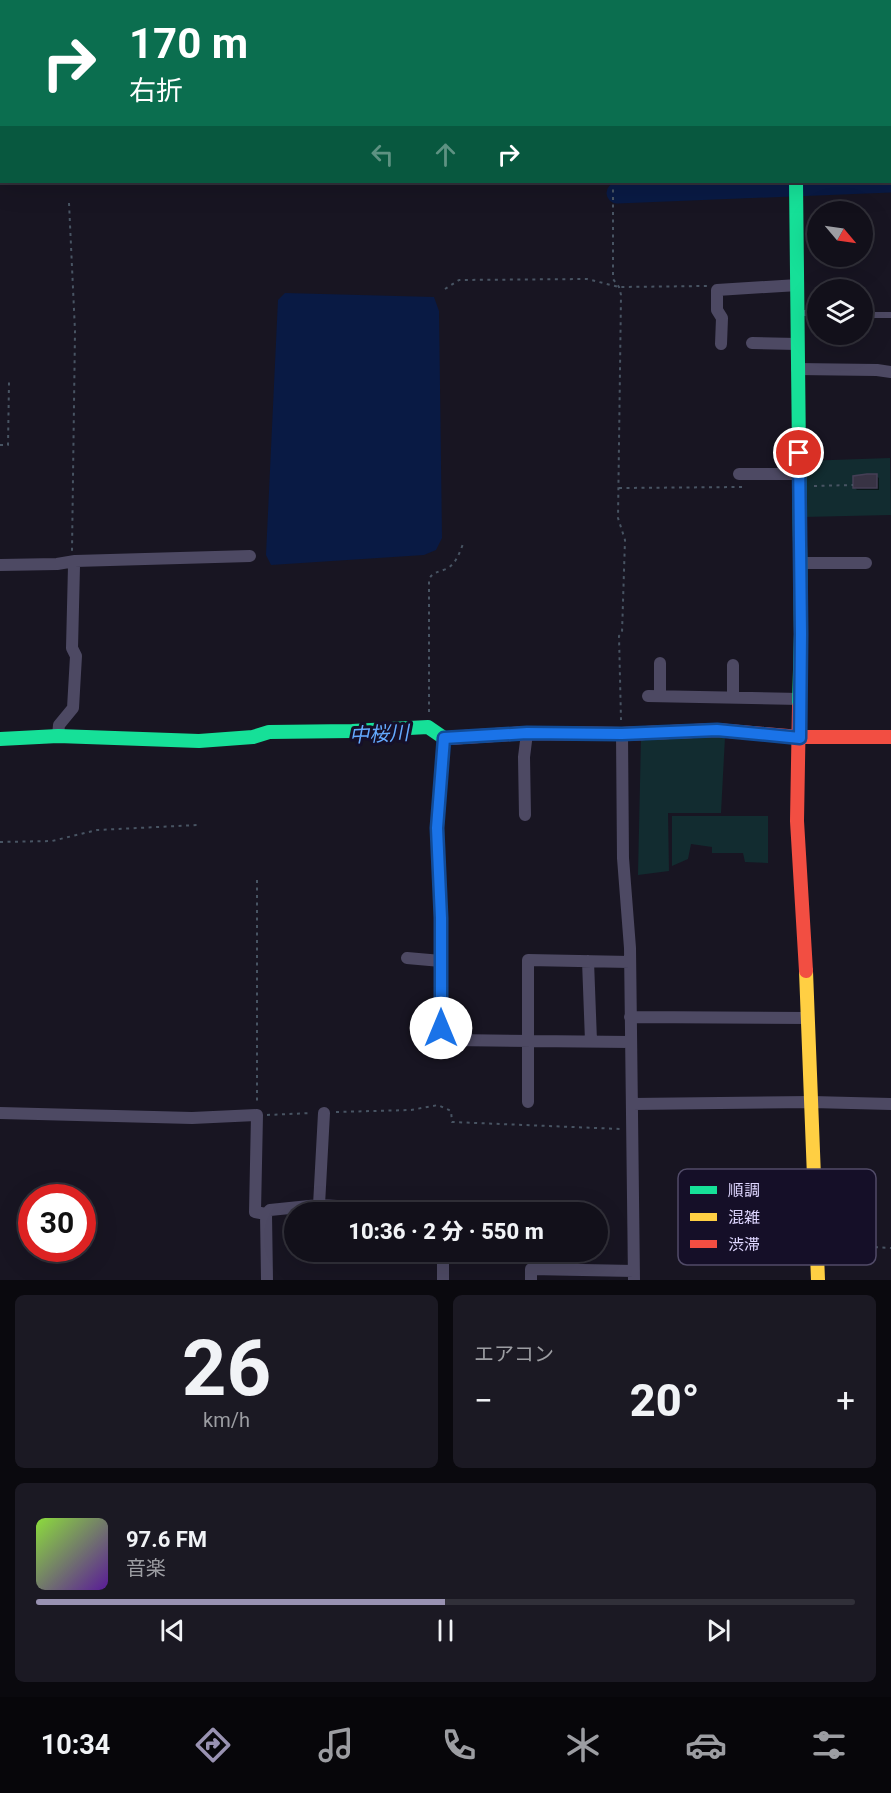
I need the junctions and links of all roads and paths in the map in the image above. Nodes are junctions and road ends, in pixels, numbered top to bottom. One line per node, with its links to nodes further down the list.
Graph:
1 (613, 183): 5 (path)
2 (796, 184): 4 (street)
3 (69, 203): 26 (path)
4 (798, 285): 7 (street); 8 (street)
5 (619, 287): 6 (path); 7 (path); 23 (path)
6 (445, 289)
7 (717, 290): 13 (street)
8 (798, 313): 9 (lane); 14 (street)
9 (807, 313)
10 (873, 315): 11 (lane)
11 (891, 315)
12 (752, 343): 14 (street)
13 (721, 344)
14 (797, 344): 15 (street)
15 (797, 369): 16 (street); 20 (street)
16 (891, 372)
17 (9, 382): 18 (path)
18 (0, 445)
19 (739, 474): 20 (street)
20 (799, 480): 21 (path); 28 (street)
21 (853, 485)
22 (744, 487): 23 (path)
23 (619, 488): 34 (path)
24 (463, 544): 35 (path)
25 (250, 556): 26 (street)
26 (71, 562): 29 (street); 37 (street)
27 (866, 562): 28 (street)
28 (800, 563): 33 (street)
29 (0, 565)
30 (660, 663): 32 (street)
31 (733, 665): 32 (street)
32 (733, 697): 33 (street)
33 (800, 699): 39 (street)
34 (622, 729): 36 (street); 39 (street); 48 (street)
35 (436, 733): 36 (street); 37 (street); 46 (street)
36 (527, 733): 41 (street)
37 (58, 736): 40 (street)
38 (891, 737): 39 (street)
39 (800, 738): 50 (street)
40 (0, 739)
41 (525, 815)
42 (197, 825): 43 (path)
43 (0, 842)
44 (257, 880): 60 (path)
45 (407, 958): 46 (street)
46 (441, 961): 51 (street)
47 (588, 961): 48 (street); 51 (street); 52 (street)
48 (630, 962): 49 (street)
49 (630, 1017): 50 (street); 53 (street)
50 (807, 1018): 55 (street)
51 (528, 1041): 52 (street); 54 (street)
52 (591, 1041): 53 (street)
53 (630, 1042): 56 (street)
54 (528, 1102)
55 (812, 1102): 56 (street); 57 (street); 62 (street)
56 (632, 1104): 61 (street)
57 (891, 1104)
58 (0, 1113): 60 (street)
59 (324, 1113): 60 (path); 61 (path); 63 (street)
60 (257, 1115): 65 (street)
61 (632, 1130): 69 (street)
62 (815, 1169)
63 (319, 1202)
64 (284, 1209): 65 (street)
65 (266, 1214): 70 (street)
66 (876, 1247): 67 (path)
67 (891, 1248)
68 (443, 1262): 71 (street)
69 (634, 1275): 72 (street)
70 (267, 1280)
71 (443, 1280)
72 (531, 1280)

